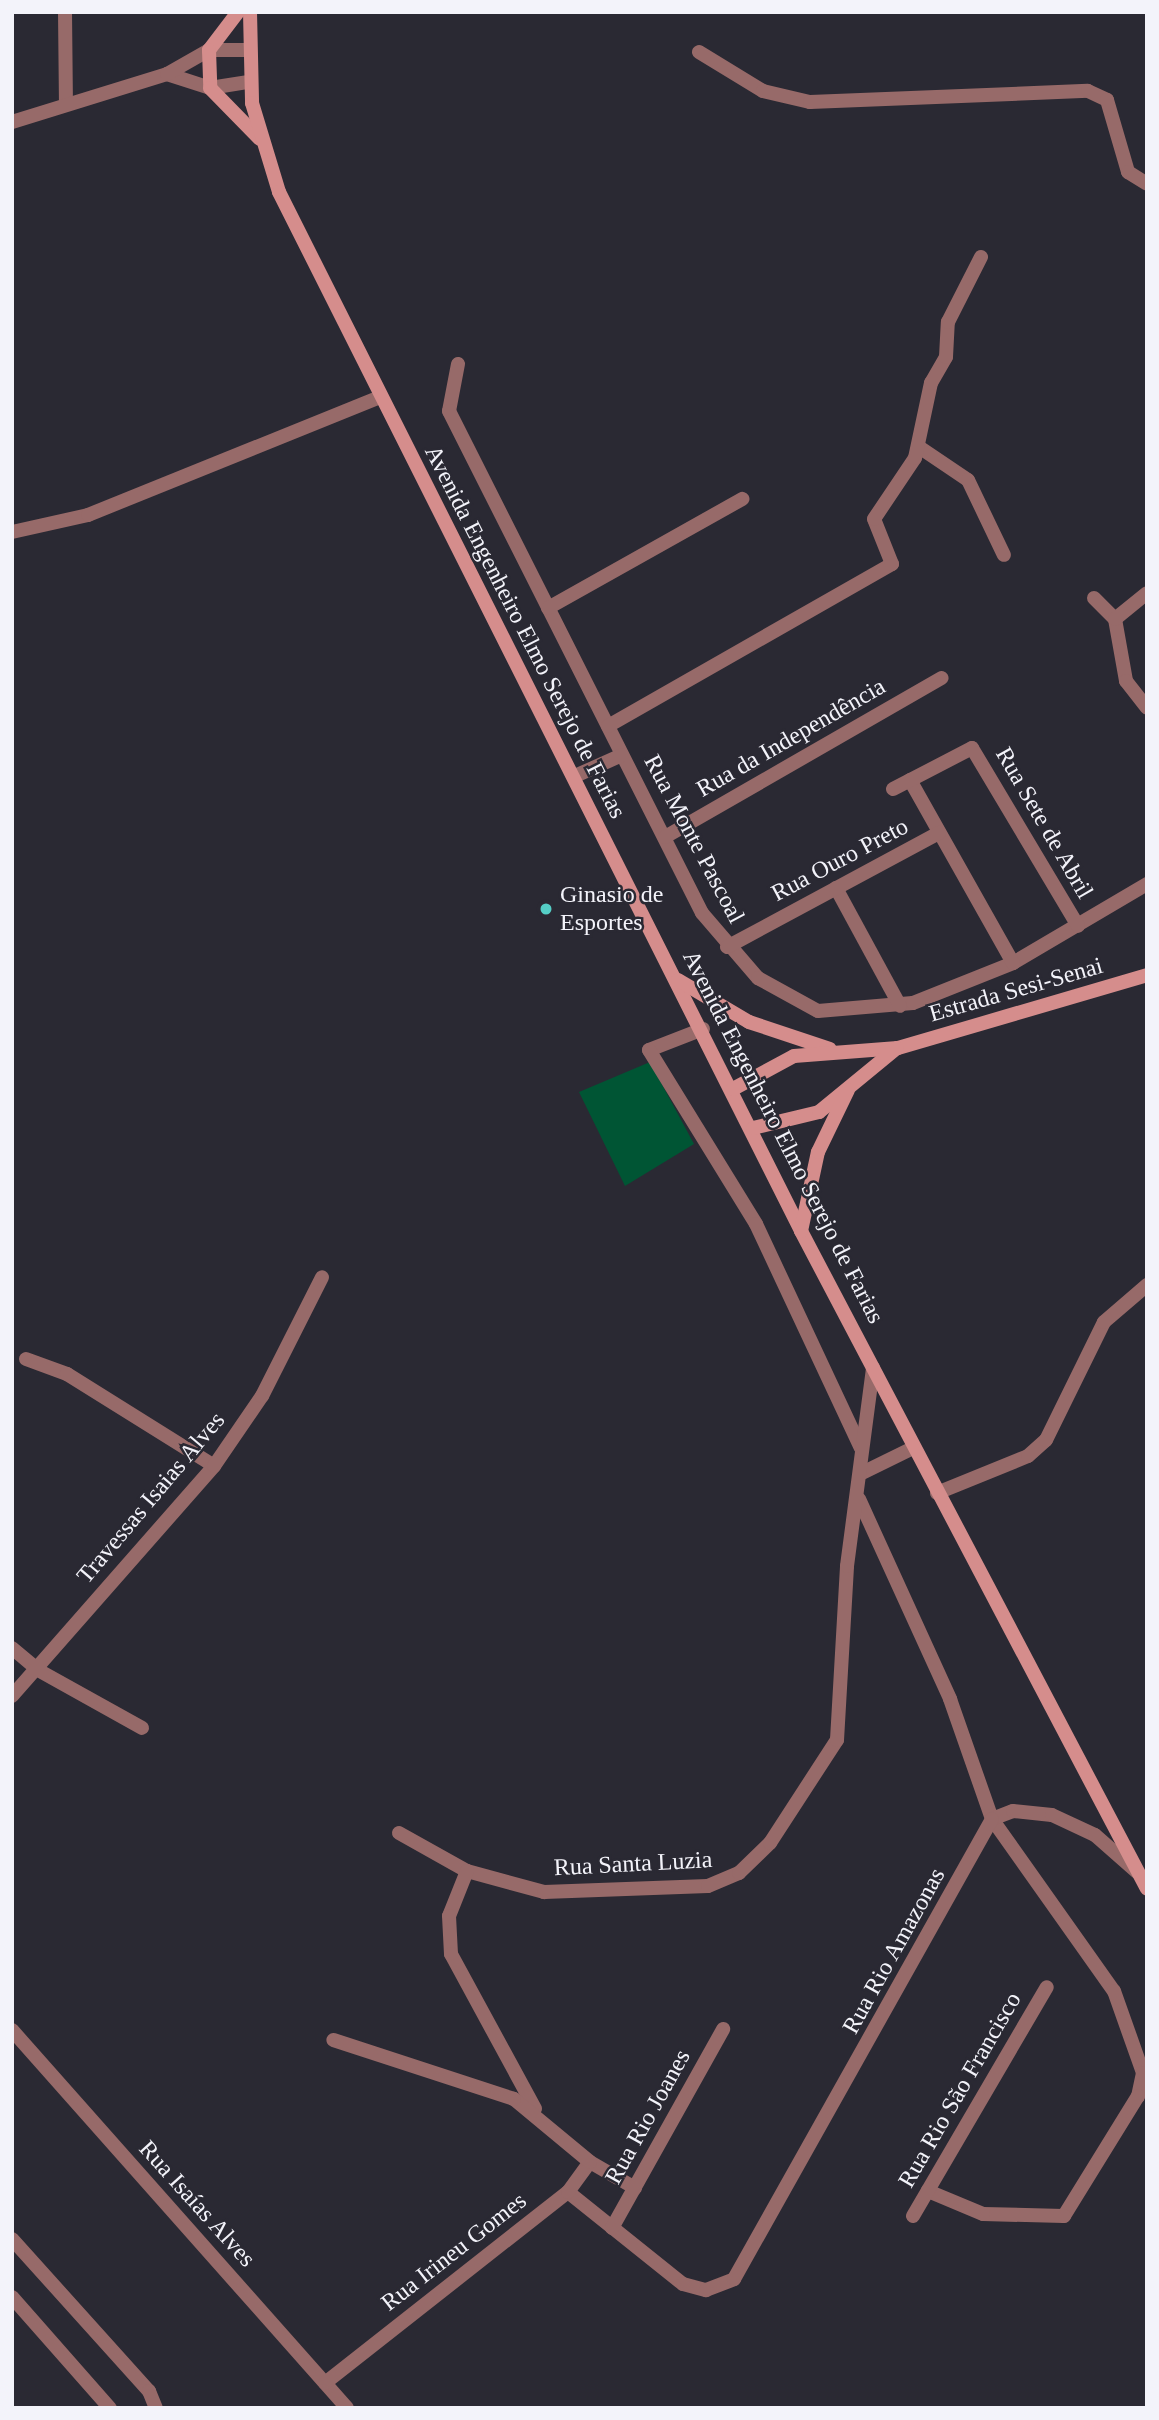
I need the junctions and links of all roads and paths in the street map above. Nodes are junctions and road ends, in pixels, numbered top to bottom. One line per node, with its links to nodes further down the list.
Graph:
1 (65, 12): 10 (street)
2 (238, 12): 4 (main road)
3 (250, 12): 5 (main road, Avenida Engenheiro Elmo Serejo de Farias)
4 (209, 50): 5 (street); 7 (street); 9 (main road)
5 (247, 50): 8 (main road, Avenida Engenheiro Elmo Serejo de Farias)
6 (699, 52): 13 (street)
7 (167, 74): 9 (street); 10 (street)
8 (248, 82): 9 (street); 12 (main road, Avenida Engenheiro Elmo Serejo de Farias)
9 (210, 88): 12 (main road)
10 (66, 103): 11 (street)
11 (12, 122)
12 (261, 140): 16 (main road, Avenida Engenheiro Elmo Serejo de Farias)
13 (1147, 184)
14 (981, 257): 17 (street)
15 (458, 365): 23 (street, Rua Monte Pascoal)
16 (378, 398): 19 (street); 29 (main road, Avenida Engenheiro Elmo Serejo de Farias)
17 (919, 447): 20 (street); 27 (street)
18 (742, 499): 23 (street)
19 (12, 531)
20 (1004, 555)
21 (1147, 593): 24 (street)
22 (1094, 597): 24 (street)
23 (548, 608): 27 (street, Rua Monte Pascoal)
24 (1115, 619): 26 (street)
25 (941, 678): 33 (street, Rua da Independência)
26 (1147, 708)
27 (608, 726): 28 (street, Rua Monte Pascoal)
28 (622, 755): 29 (street); 33 (street, Rua Monte Pascoal)
29 (575, 776): 40 (main road, Avenida Engenheiro Elmo Serejo de Farias)
30 (910, 780): 31 (street, Rua Sete de Abril); 32 (street); 36 (street, Rua Sete de Abril)
31 (893, 789)
32 (939, 833): 35 (street, Rua Ouro Preto); 38 (street)
33 (665, 837): 37 (street, Rua Monte Pascoal)
34 (1147, 884): 36 (street, Rua Monte Pascoal)
35 (836, 888): 37 (street, Rua Ouro Preto); 41 (street)
36 (1078, 926): 38 (street, Rua Monte Pascoal)
37 (727, 947): 41 (street, Rua Monte Pascoal)
38 (1013, 963): 41 (street, Rua Monte Pascoal)
39 (1147, 975): 43 (main road, Estrada Sesi-Senai)
40 (678, 979): 42 (main road, Avenida Engenheiro Elmo Serejo de Farias); 44 (main road)
41 (900, 1006)
42 (703, 1029): 46 (main road, Avenida Engenheiro Elmo Serejo de Farias); 53 (street)
43 (898, 1048): 44 (main road, Estrada Sesi-Senai); 45 (main road, Estrada Sesi-Senai)
44 (841, 1053): 46 (main road, Estrada Sesi-Senai)
45 (853, 1082): 47 (main road, Estrada Sesi-Senai); 48 (main road)
46 (733, 1089): 47 (main road, Avenida Engenheiro Elmo Serejo de Farias)
47 (753, 1128): 48 (main road, Avenida Engenheiro Elmo Serejo de Farias)
48 (802, 1231): 52 (main road, Avenida Engenheiro Elmo Serejo de Farias)
49 (323, 1277): 55 (street, Travessas Isaias Alves)
50 (1147, 1285): 57 (street)
51 (26, 1359): 55 (street)
52 (873, 1368): 53 (street); 54 (main road, Avenida Engenheiro Elmo Serejo de Farias)
53 (861, 1448): 56 (street)
54 (913, 1448): 56 (street); 57 (main road, Avenida Engenheiro Elmo Serejo de Farias)
55 (214, 1466): 60 (street, Travessas Isaias Alves)
56 (860, 1474): 58 (street, Rua Santa Luzia)
57 (937, 1493): 66 (main road, Avenida Engenheiro Elmo Serejo de Farias)
58 (859, 1499): 63 (street); 65 (street, Rua Santa Luzia)
59 (12, 1648): 60 (street)
60 (38, 1670): 61 (street, Travessas Isaias Alves); 62 (street)
61 (12, 1696)
62 (142, 1728)
63 (992, 1819): 66 (street); 75 (street); 78 (street, Rua Rio Amazonas)
64 (399, 1833): 65 (street, Rua Santa Luzia)
65 (467, 1871): 72 (street)
66 (1138, 1874): 67 (main road, Avenida Engenheiro Elmo Serejo de Farias)
67 (1147, 1889)
68 (1046, 1987): 75 (street, Rua Rio São Francisco)
69 (723, 2029): 74 (street, Rua Rio Joanes)
70 (12, 2030): 81 (street, Rua Isaías Alves)
71 (333, 2039): 72 (street)
72 (537, 2113): 73 (street)
73 (590, 2162): 74 (street); 76 (street, Rua Irineu Gomes)
74 (635, 2188): 78 (street, Rua Rio Joanes)
75 (928, 2191): 77 (street, Rua Rio São Francisco)
76 (568, 2192): 78 (street, Rua Rio Amazonas); 81 (street, Rua Irineu Gomes)
77 (913, 2216)
78 (612, 2228)
79 (12, 2239): 83 (street)
80 (12, 2297): 82 (street)
81 (325, 2383): 84 (street, Rua Isaías Alves)
82 (110, 2408)
83 (156, 2408)
84 (347, 2408)

